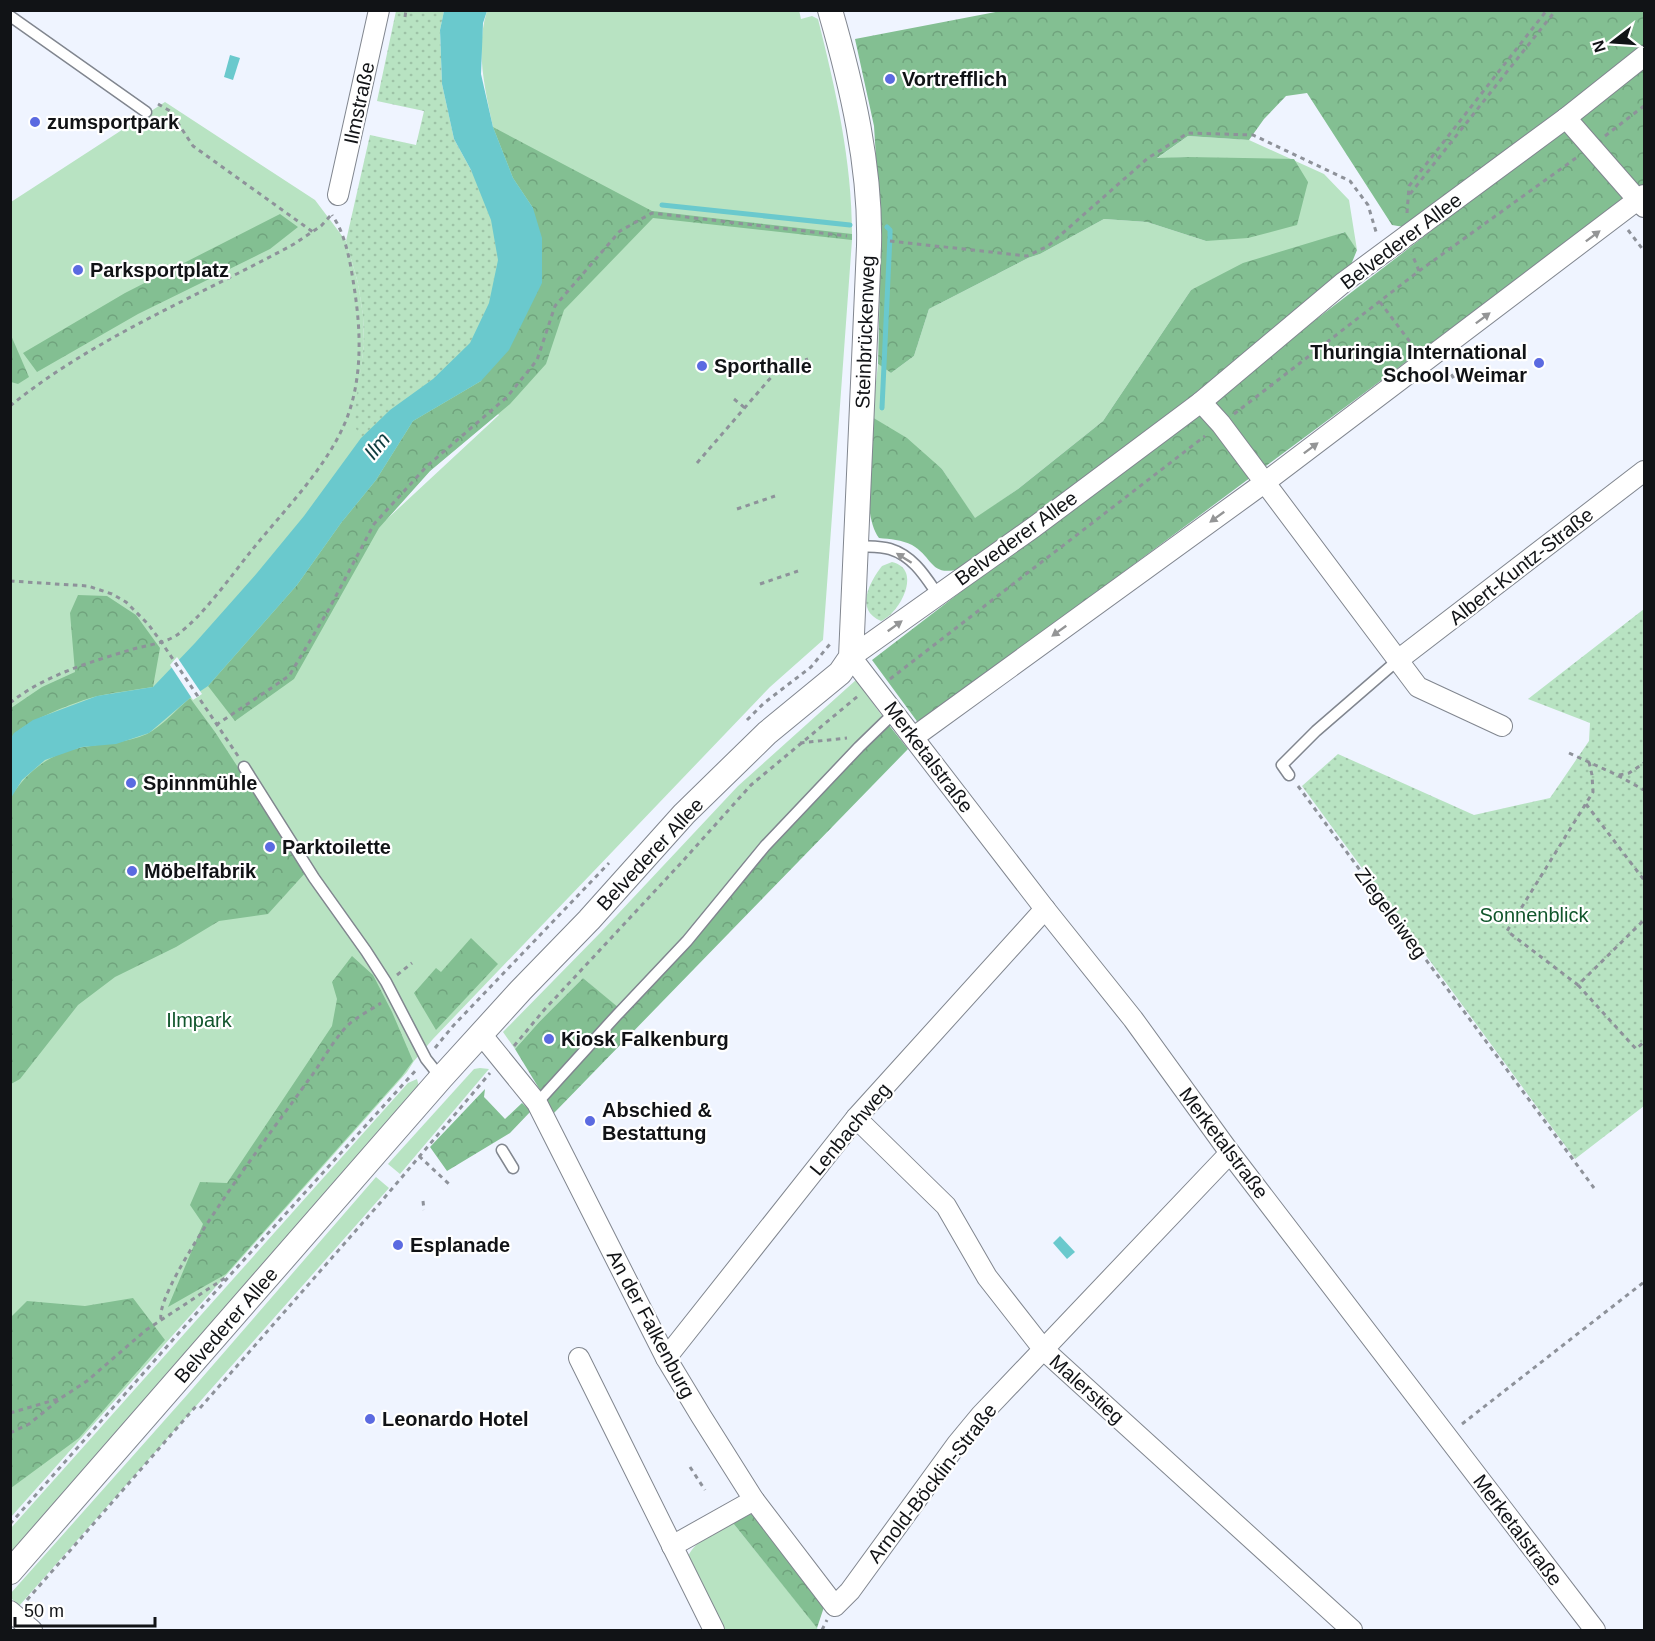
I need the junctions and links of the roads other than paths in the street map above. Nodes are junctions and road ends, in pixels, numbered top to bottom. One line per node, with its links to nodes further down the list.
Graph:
1 (380, 10): 7 (street, Ilmstraße)
2 (830, 10): 12 (street, Steinbrückenweg)
3 (10, 16): 5 (lane)
4 (1644, 56): 6 (street, Belvederer Allee)
5 (146, 112)
6 (1566, 118): 8 (street); 9 (street, Belvederer Allee)
7 (338, 195)
8 (1643, 200): 11 (street, one-way to 8)
9 (1201, 402): 11 (street); 13 (street, Belvederer Allee)
10 (1644, 471): 15 (street, Albert-Kuntz-Straße)
11 (1264, 483): 15 (street); 18 (street, one-way to 18)
12 (856, 546): 13 (lane, one-way to 12); 14 (street, Steinbrückenweg)
13 (938, 595): 14 (street, Belvederer Allee, one-way to 13)
14 (851, 657): 16 (street, Merketalstraße); 22 (street, Belvederer Allee)
15 (1398, 660): 17 (street); 20 (lane)
16 (895, 712): 18 (street, Merketalstraße); 24 (lane)
17 (1502, 726)
18 (914, 737): 21 (street, Merketalstraße)
19 (242, 763): 23 (lane)
20 (1289, 775)
21 (1045, 909): 25 (street, Lenbachweg); 27 (street, Merketalstraße)
22 (481, 1034): 23 (street, Belvederer Allee); 24 (street, An der Falkenburg)
23 (434, 1069): 34 (street, Belvederer Allee)
24 (537, 1104): 31 (street, An der Falkenburg)
25 (856, 1118): 29 (street, Malerstieg); 31 (street, Lenbachweg)
26 (502, 1150): 28 (lane)
27 (1230, 1153): 29 (street, Arnold-Böcklin-Straße); 40 (street, Merketalstraße)
28 (513, 1168)
29 (1044, 1350): 35 (street, Arnold-Böcklin-Straße); 39 (street, Malerstieg)
30 (579, 1358): 33 (street)
31 (666, 1358): 32 (street, An der Falkenburg)
32 (754, 1500): 33 (street); 35 (street, An der Falkenburg)
33 (672, 1546): 38 (street)
34 (10, 1572)
35 (835, 1606)
36 (13, 1613): 37 (street)
37 (32, 1630)
38 (714, 1630)
39 (1352, 1630)
40 (1595, 1630)

